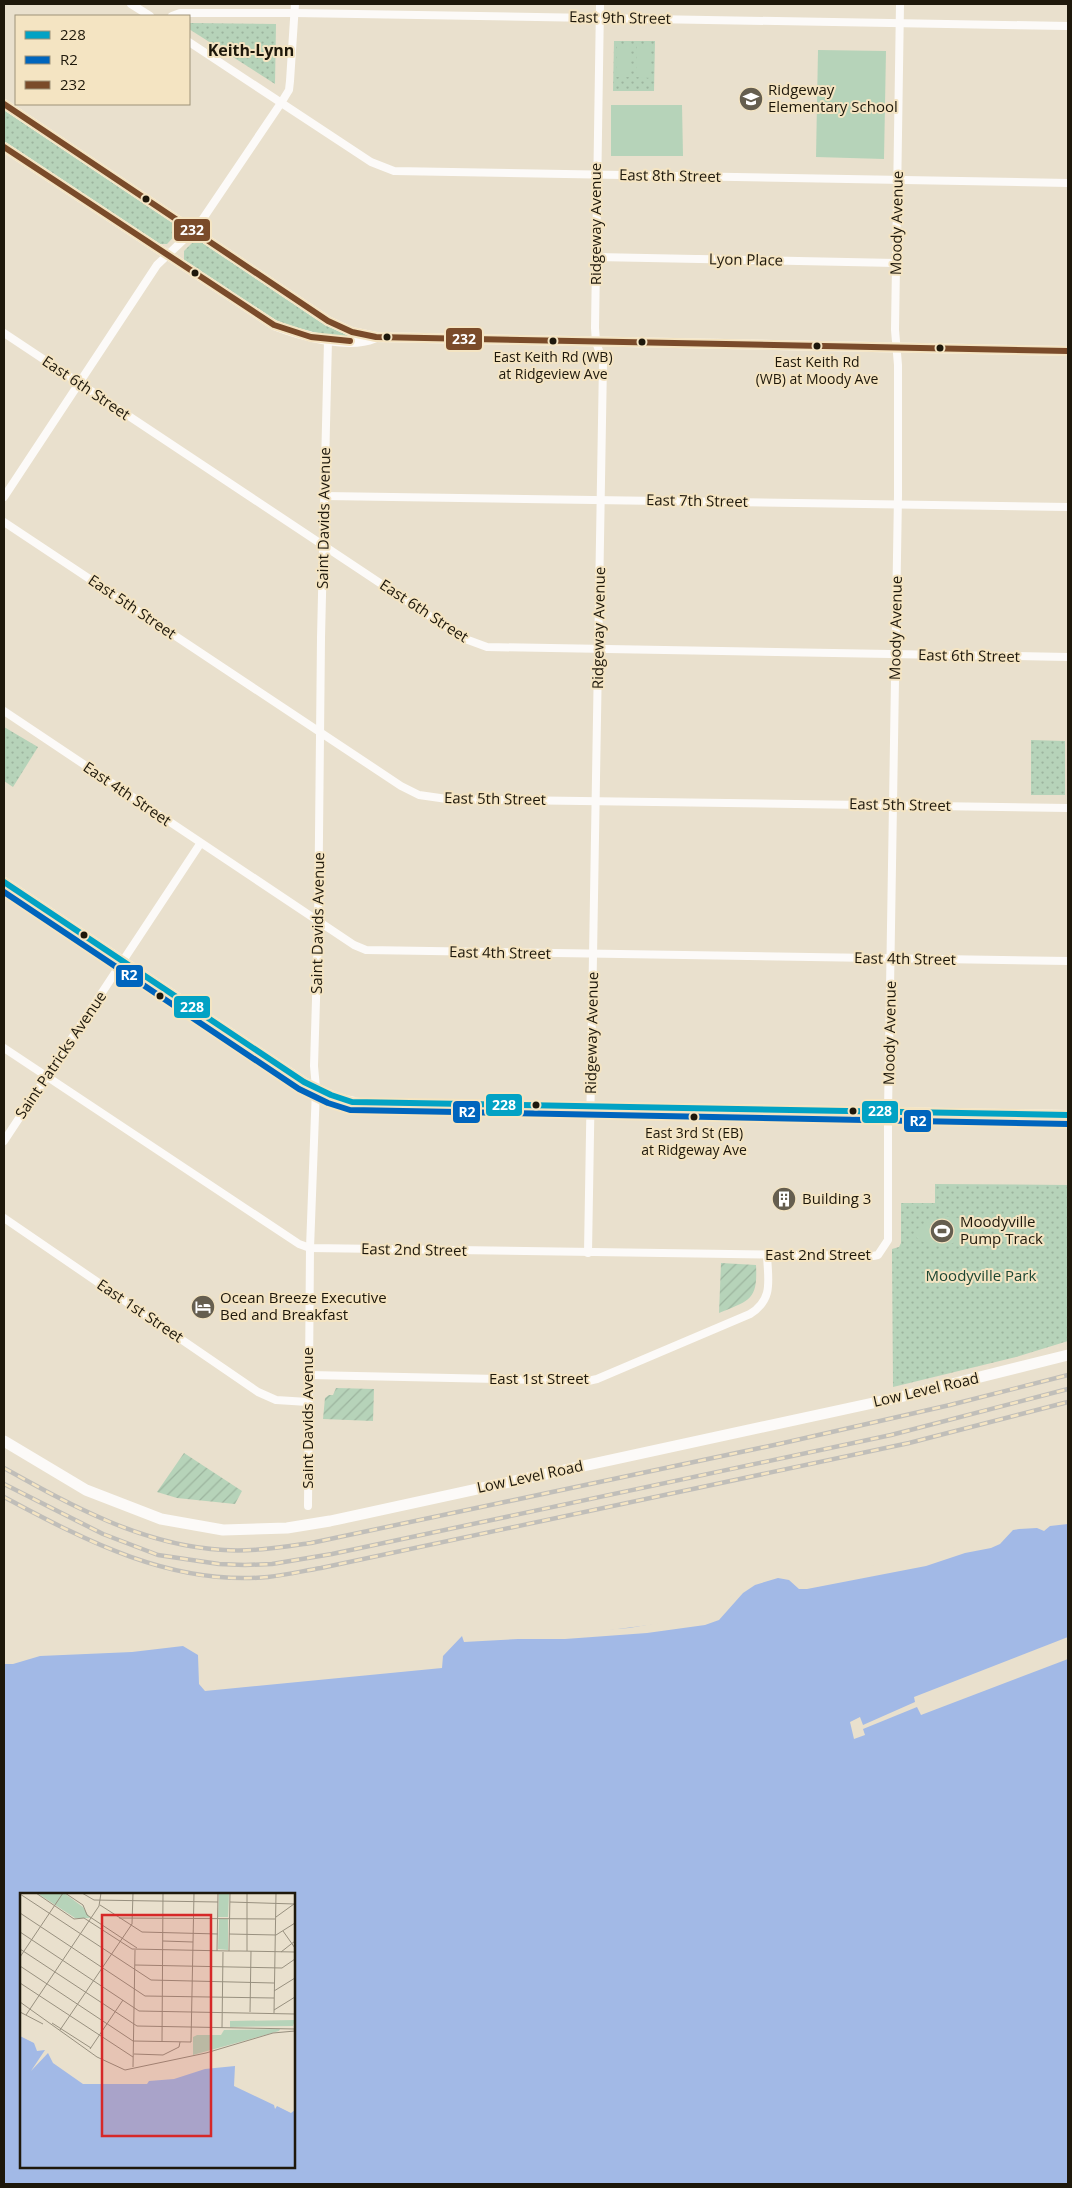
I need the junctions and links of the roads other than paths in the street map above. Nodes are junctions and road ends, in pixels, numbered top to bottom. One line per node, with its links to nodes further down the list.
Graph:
1 (131, 4): 6 (street)
2 (296, 4): 5 (street)
3 (600, 4): 8 (street, Ridgeway Avenue)
4 (900, 4): 9 (street, Moody Avenue)
5 (295, 13): 7 (street, East 9th Street); 8 (street, East 9th Street); 12 (street)
6 (148, 15)
7 (174, 15)
8 (599, 18): 9 (street, East 9th Street); 15 (street, Ridgeway Avenue)
9 (900, 22): 10 (street, East 9th Street); 16 (street, Moody Avenue)
10 (1068, 26)
11 (190, 43): 12 (street, East 8th Street)
12 (281, 103): 15 (street, East 8th Street); 18 (street)
13 (4, 104): 18 (street)
14 (4, 147): 19 (street)
15 (596, 175): 16 (street, East 8th Street); 20 (street, Ridgeway Avenue)
16 (897, 181): 17 (street, East 8th Street); 21 (street, Moody Avenue)
17 (1068, 183)
18 (193, 231): 19 (street); 23 (street)
19 (166, 255): 24 (street); 28 (street)
20 (596, 257): 21 (street, Lyon Place); 25 (street, Ridgeway Avenue)
21 (896, 263): 26 (street, Moody Avenue)
22 (4, 333): 28 (street, East 6th Street)
23 (376, 338): 24 (street); 25 (street)
24 (328, 340): 29 (street, Saint Davids Avenue)
25 (596, 342): 26 (street); 31 (street, Ridgeway Avenue)
26 (897, 348): 27 (street); 32 (street, Moody Avenue)
27 (1068, 351)
28 (79, 383): 30 (street); 35 (street, East 6th Street)
29 (325, 496): 31 (street, East 7th Street); 35 (street, Saint Davids Avenue)
30 (4, 497)
31 (600, 499): 32 (street, East 7th Street); 36 (street, Ridgeway Avenue)
32 (897, 504): 33 (street, East 7th Street); 37 (street, Moody Avenue)
33 (1068, 507)
34 (4, 522): 40 (street, East 5th Street)
35 (323, 546): 36 (street, East 6th Street); 40 (street, Saint Davids Avenue)
36 (598, 650): 37 (street, East 6th Street); 41 (street, Ridgeway Avenue)
37 (895, 655): 38 (street, East 6th Street); 42 (street, Moody Avenue)
38 (1068, 657)
39 (4, 711): 44 (street, East 4th Street)
40 (320, 732): 41 (street, East 5th Street); 46 (street, Saint Davids Avenue)
41 (596, 800): 42 (street, East 5th Street); 47 (street, Ridgeway Avenue)
42 (893, 805): 43 (street, East 5th Street); 48 (street, Moody Avenue)
43 (1068, 808)
44 (200, 844): 46 (street, East 4th Street); 50 (street, Saint Patricks Avenue)
45 (4, 882): 50 (street)
46 (318, 921): 47 (street, East 4th Street); 53 (street, Saint Davids Avenue)
47 (593, 954): 48 (street, East 4th Street); 54 (street, Ridgeway Avenue)
48 (891, 958): 49 (street, East 4th Street); 55 (street, Moody Avenue)
49 (1068, 961)
50 (123, 962): 52 (street, Saint Patricks Avenue); 53 (street)
51 (4, 1048): 52 (street, East 2nd Street)
52 (47, 1076): 57 (street, Saint Patricks Avenue); 59 (street, East 2nd Street)
53 (316, 1088): 54 (street); 59 (street, Saint Davids Avenue)
54 (590, 1107): 55 (street); 61 (street, Ridgeway Avenue)
55 (888, 1112): 56 (street); 60 (street, Moody Avenue)
56 (1068, 1115)
57 (4, 1141)
58 (4, 1218): 65 (street, East 1st Street)
59 (310, 1248): 61 (street, East 2nd Street); 64 (street, Saint Davids Avenue)
60 (881, 1251): 62 (street, East 2nd Street)
61 (588, 1253): 62 (street, East 2nd Street)
62 (767, 1255): 64 (street, East 1st Street)
63 (1068, 1355): 66 (main road, Low Level Road)
64 (309, 1375): 65 (street, Saint Davids Avenue)
65 (308, 1402): 67 (street, Saint Davids Avenue)
66 (4, 1441)
67 (308, 1506)

